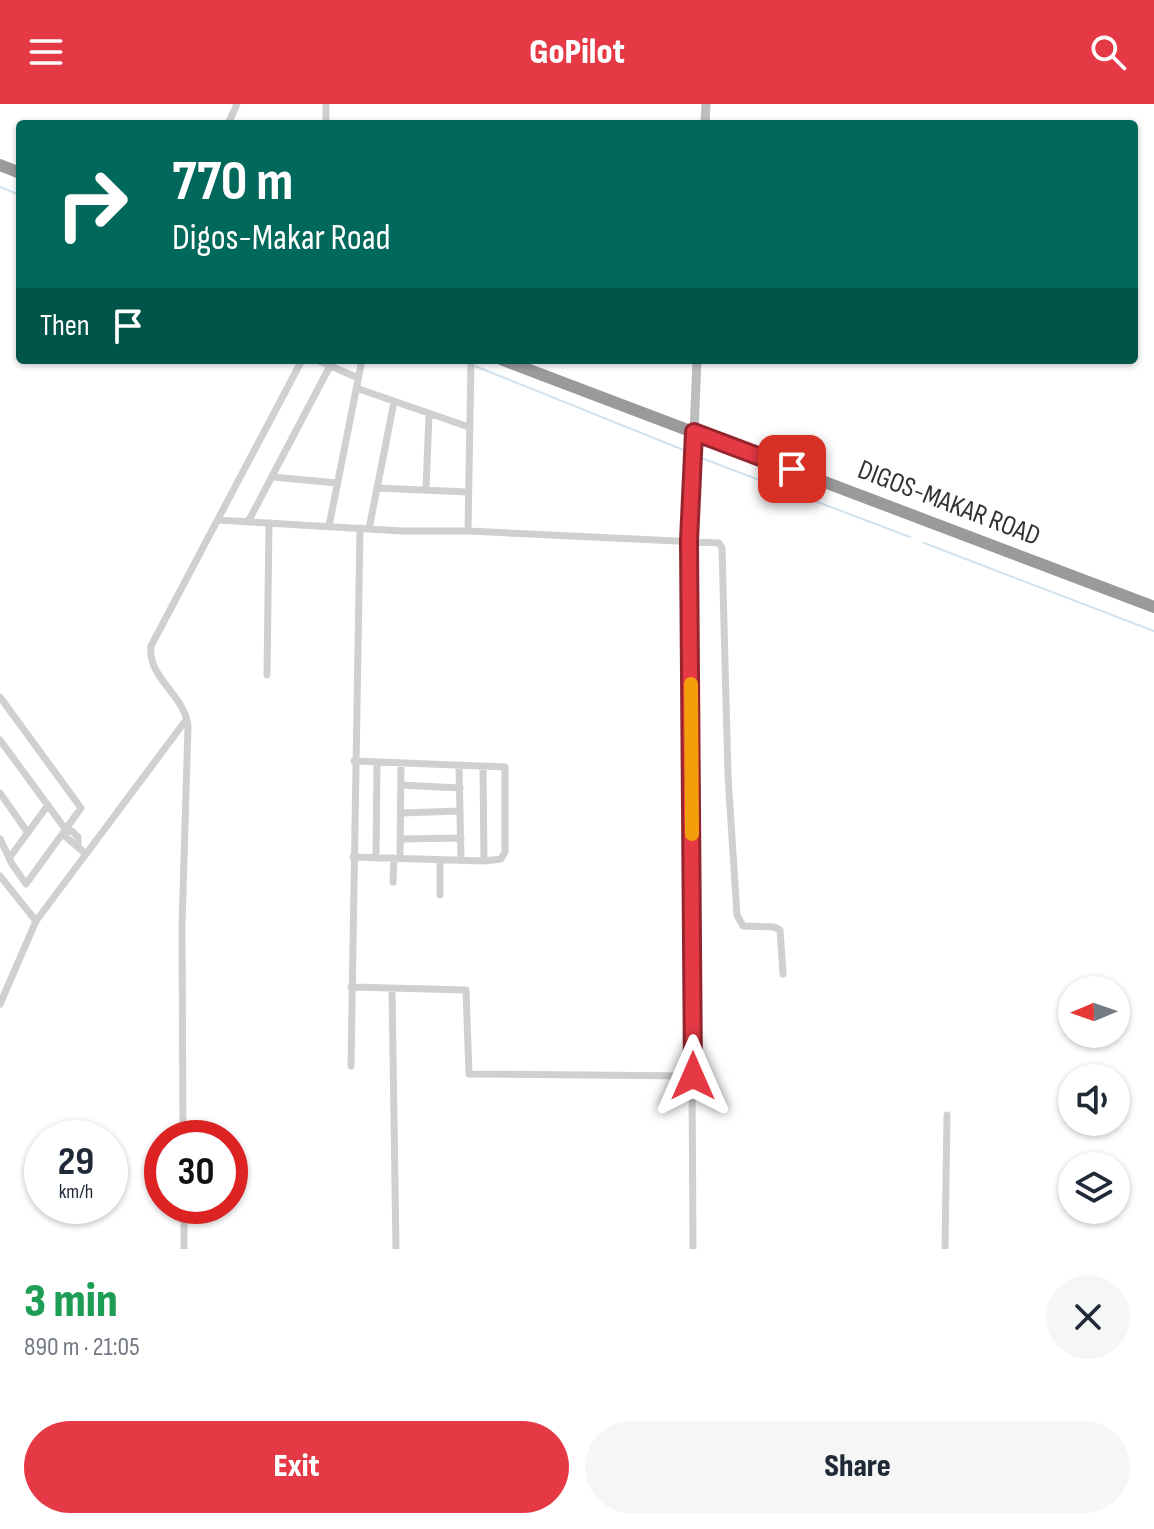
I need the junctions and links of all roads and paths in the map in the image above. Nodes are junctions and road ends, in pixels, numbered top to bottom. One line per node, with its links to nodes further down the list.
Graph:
1 (300, 364): 19 (street)
2 (326, 364): 7 (street)
3 (361, 364): 8 (street)
4 (471, 364): 12 (street)
5 (514, 364): 13 (highway, DIGOS-MAKAR ROAD)
6 (697, 364): 13 (street)
7 (330, 366): 8 (street); 14 (street)
8 (358, 378): 9 (street)
9 (356, 388): 10 (street); 15 (street)
10 (394, 402): 11 (street); 16 (street)
11 (429, 415): 12 (street); 17 (street)
12 (469, 427): 18 (street)
13 (694, 432): 25 (street); 26 (highway, DIGOS-MAKAR ROAD)
14 (272, 477): 15 (street); 20 (street)
15 (338, 483): 22 (street)
16 (377, 488): 17 (street); 23 (street)
17 (426, 489): 18 (street)
18 (468, 492): 24 (street)
19 (218, 520): 20 (street); 29 (street)
20 (248, 522): 21 (street)
21 (269, 523): 22 (street); 27 (street)
22 (329, 526): 23 (street)
23 (364, 528): 24 (street); 31 (street)
24 (468, 531): 25 (street)
25 (689, 541): 59 (street); 66 (street)
26 (1154, 607)
27 (267, 675)
28 (0, 697): 42 (street)
29 (187, 719): 47 (street); 68 (street)
30 (0, 740): 39 (street)
31 (354, 761): 32 (street); 49 (street)
32 (377, 762): 33 (street); 50 (street)
33 (401, 764): 34 (street); 36 (street)
34 (459, 767): 35 (street); 37 (street)
35 (483, 767): 54 (street); 54 (street)
36 (401, 785): 37 (street); 41 (street)
37 (460, 788): 40 (street)
38 (0, 793): 43 (street)
39 (48, 805): 42 (street); 43 (street)
40 (460, 811): 41 (street); 44 (street)
41 (401, 813): 46 (street)
42 (66, 830): 47 (street); 48 (street)
43 (28, 833): 48 (street)
44 (461, 838): 46 (street); 53 (street)
45 (0, 839): 48 (street)
46 (401, 839): 51 (street)
47 (86, 854): 58 (street)
48 (10, 857)
49 (353, 857): 50 (street); 62 (street)
50 (376, 858): 51 (street)
51 (397, 859): 52 (street); 56 (street)
52 (440, 860): 53 (street); 57 (street)
53 (461, 860): 54 (street)
54 (484, 861)
55 (0, 876): 58 (street)
56 (393, 882)
57 (440, 895)
58 (36, 921): 61 (street)
59 (783, 974)
60 (0, 977): 61 (street)
61 (11, 977): 64 (street)
62 (351, 987): 63 (street); 65 (street)
63 (392, 989): 66 (street); 71 (street)
64 (0, 1004)
65 (351, 1066)
66 (693, 1076): 72 (street)
67 (947, 1115): 73 (street)
68 (183, 1120)
69 (184, 1224): 70 (street)
70 (184, 1249)
71 (396, 1249)
72 (693, 1249)
73 (945, 1249)

